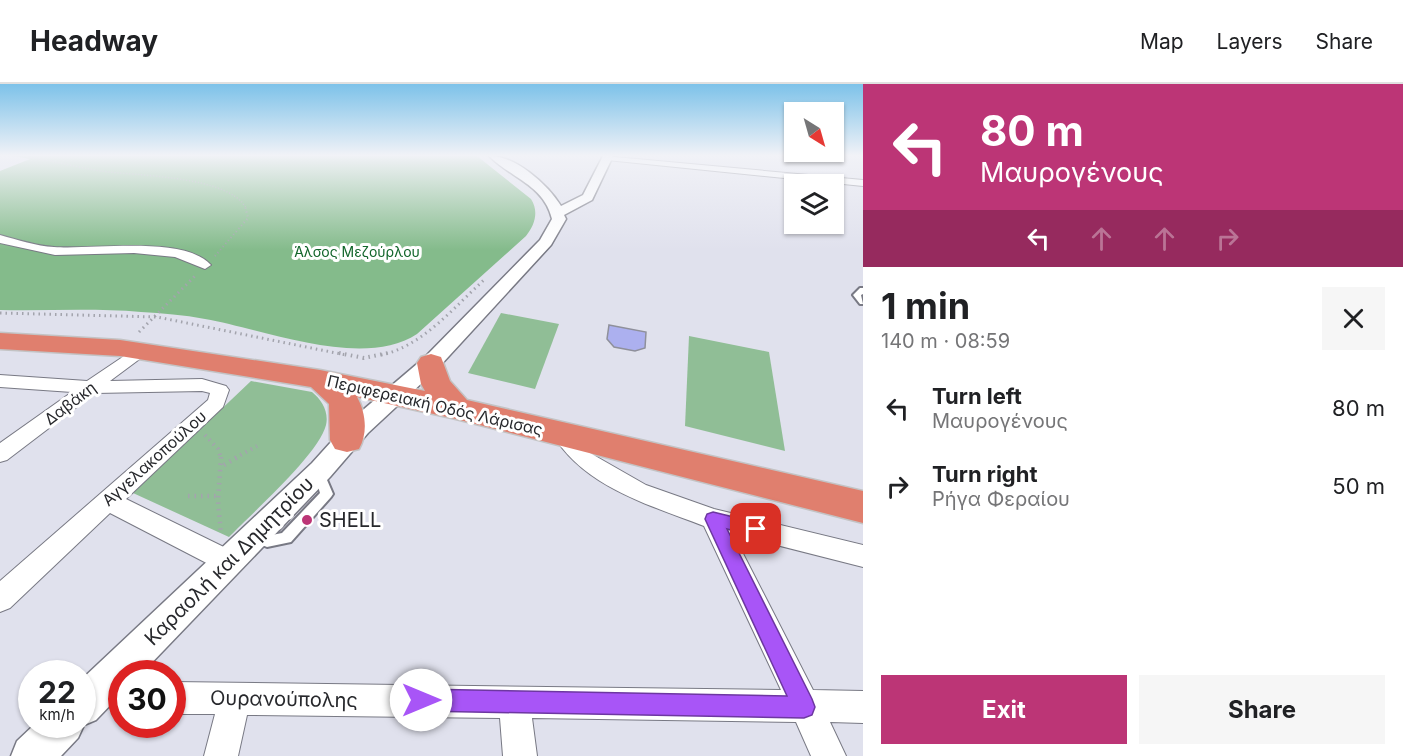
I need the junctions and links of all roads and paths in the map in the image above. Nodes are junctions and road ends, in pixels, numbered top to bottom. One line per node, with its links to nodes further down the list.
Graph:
1 (209, 187): 5 (path)
2 (537, 187): 4 (street)
3 (593, 187): 4 (street)
4 (558, 213): 14 (street, Καραολή και Δημητρίου)
5 (246, 223)
6 (0, 239): 7 (street)
7 (205, 265)
8 (491, 273): 11 (path)
9 (863, 290): 10 (lane)
10 (863, 302)
11 (0, 313)
12 (0, 341): 13 (highway, Περιφερειακή Οδός Λάρισας)
13 (139, 351): 15 (highway, Περιφερειακή Οδός Λάρισας); 17 (street, Δαβάκη)
14 (431, 363): 18 (street, Καραολή και Δημητρίου); 19 (highway)
15 (320, 379): 18 (highway, Περιφερειακή Οδός Λάρισας); 22 (highway)
16 (0, 381): 17 (street, Αγγελακοπούλου)
17 (90, 387): 20 (street, Αγγελακοπούλου); 24 (street, Δαβάκη)
18 (394, 395): 19 (highway, Περιφερειακή Οδός Λάρισας); 22 (street, Καραολή και Δημητρίου)
19 (456, 408): 21 (highway, Περιφερειακή Οδός Λάρισας)
20 (188, 427): 25 (path); 29 (street, Αγγελακοπούλου)
21 (562, 434): 30 (highway, Περιφερειακή Οδός Λάρισας); 31 (street)
22 (347, 440): 33 (street, Καραολή και Δημητρίου)
23 (257, 446): 25 (path)
24 (0, 454)
25 (224, 465): 28 (path)
26 (323, 483): 32 (lane)
27 (188, 496): 28 (path)
28 (218, 496): 33 (path)
29 (106, 500): 33 (street); 35 (street, Αγγελακοπούλου)
30 (863, 507)
31 (713, 519): 34 (street); 40 (street)
32 (267, 541)
33 (218, 556): 38 (street, Καραολή και Δημητρίου)
34 (863, 556)
35 (0, 599)
36 (186, 698): 37 (street, Ουρανούπολης)
37 (235, 699): 39 (street, Ουρανούπολης); 44 (street)
38 (99, 700)
39 (513, 701): 40 (street, Ουρανούπολης); 45 (street)
40 (804, 707): 41 (street, Ουρανούπολης); 46 (street)
41 (863, 707)
42 (50, 738): 43 (street)
43 (32, 756)
44 (221, 756)
45 (520, 756)
46 (829, 756)

